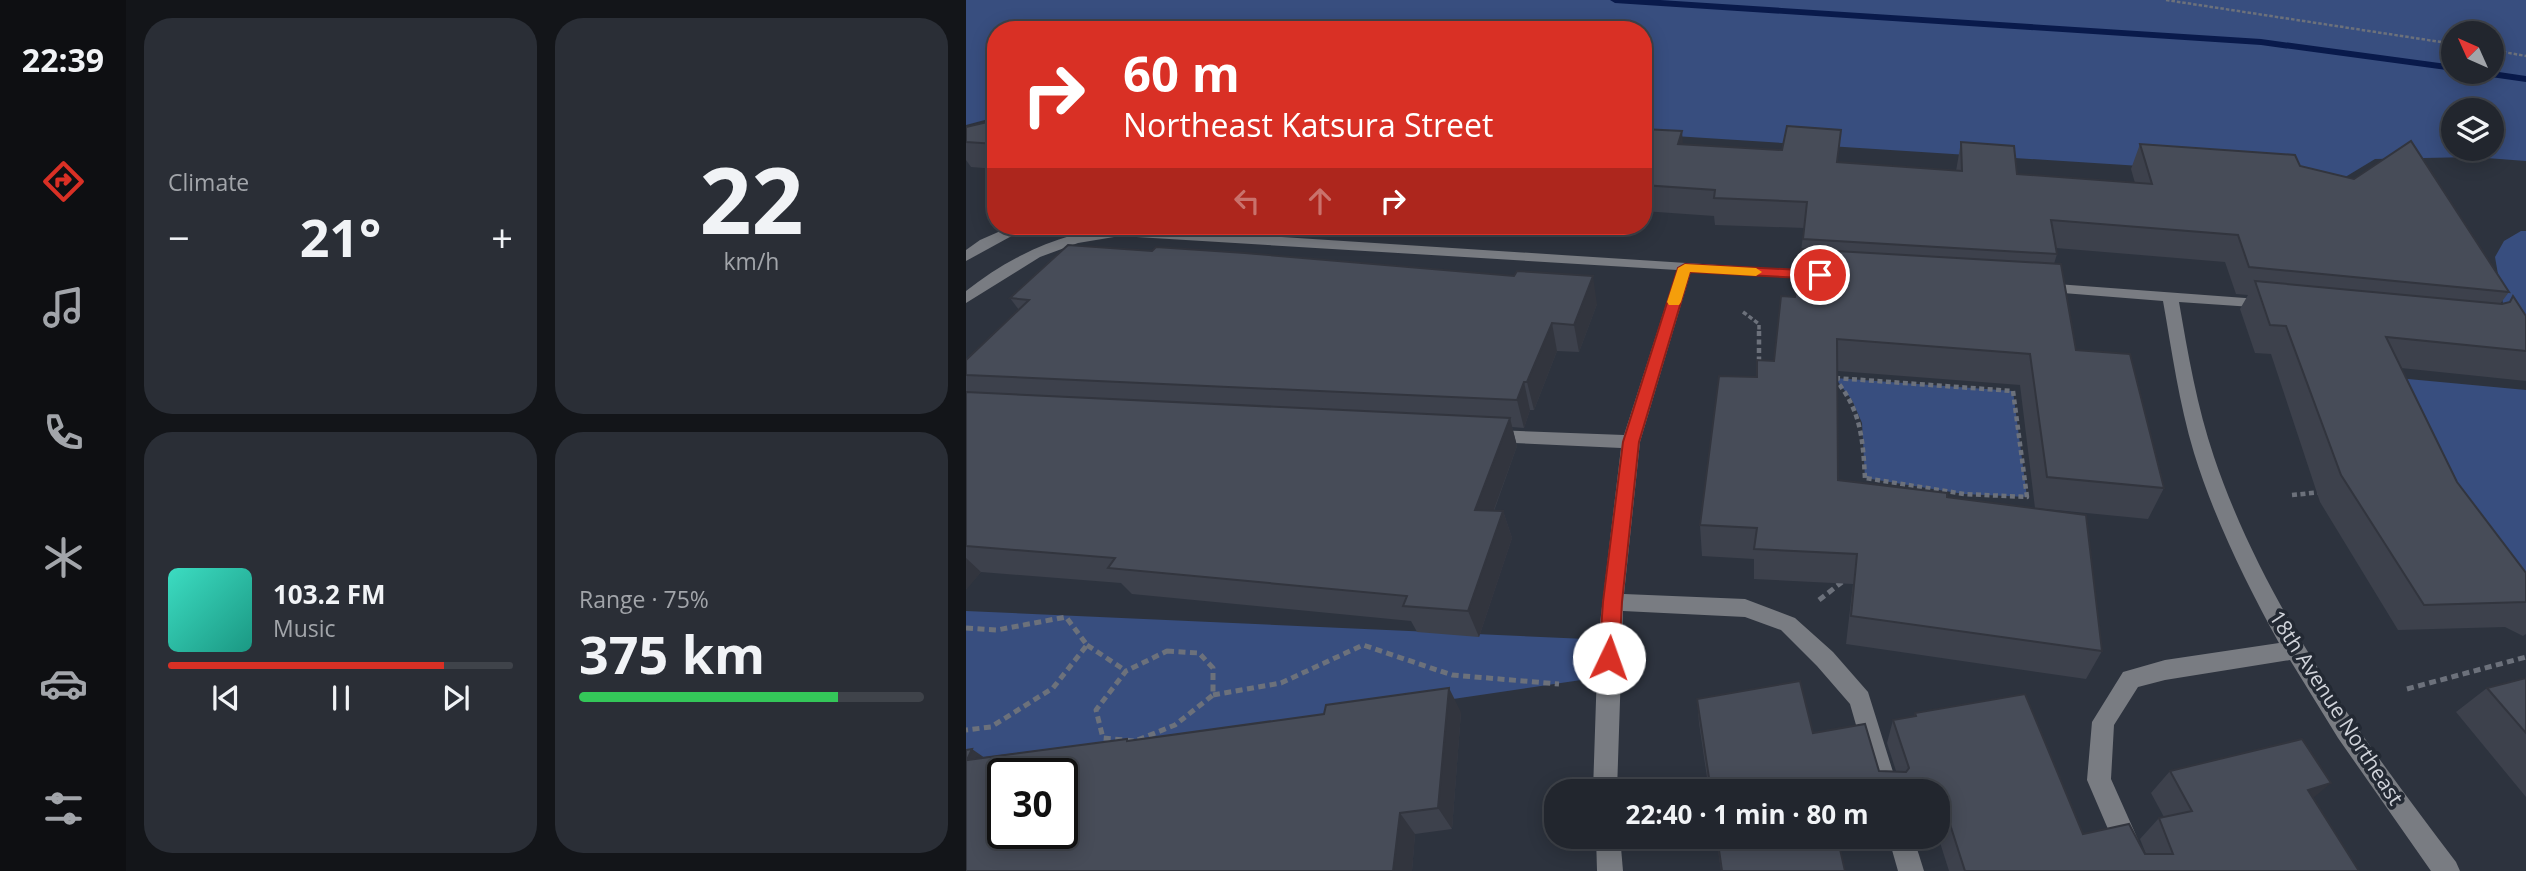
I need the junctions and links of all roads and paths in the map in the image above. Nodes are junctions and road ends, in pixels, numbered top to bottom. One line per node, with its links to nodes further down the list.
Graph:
1 (2166, 0): 2 (path)
2 (2441, 42)
3 (2504, 52): 4 (path)
4 (2526, 56)
5 (1003, 235): 8 (street)
6 (1097, 235): 13 (street)
7 (1202, 235): 9 (street)
8 (966, 257)
9 (1685, 268): 10 (street); 20 (street)
10 (1838, 276)
11 (2032, 287): 12 (street)
12 (2170, 295): 14 (street); 30 (street, 18th Avenue Northeast)
13 (966, 298)
14 (2276, 304)
15 (1743, 312): 16 (path)
16 (1761, 372)
17 (1823, 377): 18 (path)
18 (1835, 378): 21 (path); 21 (path)
19 (1478, 435): 20 (street)
20 (1631, 442): 26 (street)
21 (1865, 478): 22 (path)
22 (1863, 490)
23 (2330, 492): 24 (path)
24 (2292, 495)
25 (1849, 576): 27 (path)
26 (1612, 602): 27 (street); 37 (street)
27 (1788, 624): 38 (street)
28 (966, 628): 29 (path)
29 (1087, 645): 32 (path); 36 (path)
30 (2293, 650): 43 (street); 44 (street, 18th Avenue Northeast)
31 (2526, 657): 34 (path)
32 (1126, 671): 35 (path); 35 (path)
33 (1559, 684): 35 (path)
34 (2407, 689)
35 (1213, 695)
36 (966, 730)
37 (1605, 779)
38 (1883, 779)
39 (1609, 849): 41 (street)
40 (1904, 849): 42 (street)
41 (1610, 871)
42 (1911, 871)
43 (2139, 871)
44 (2447, 871)

